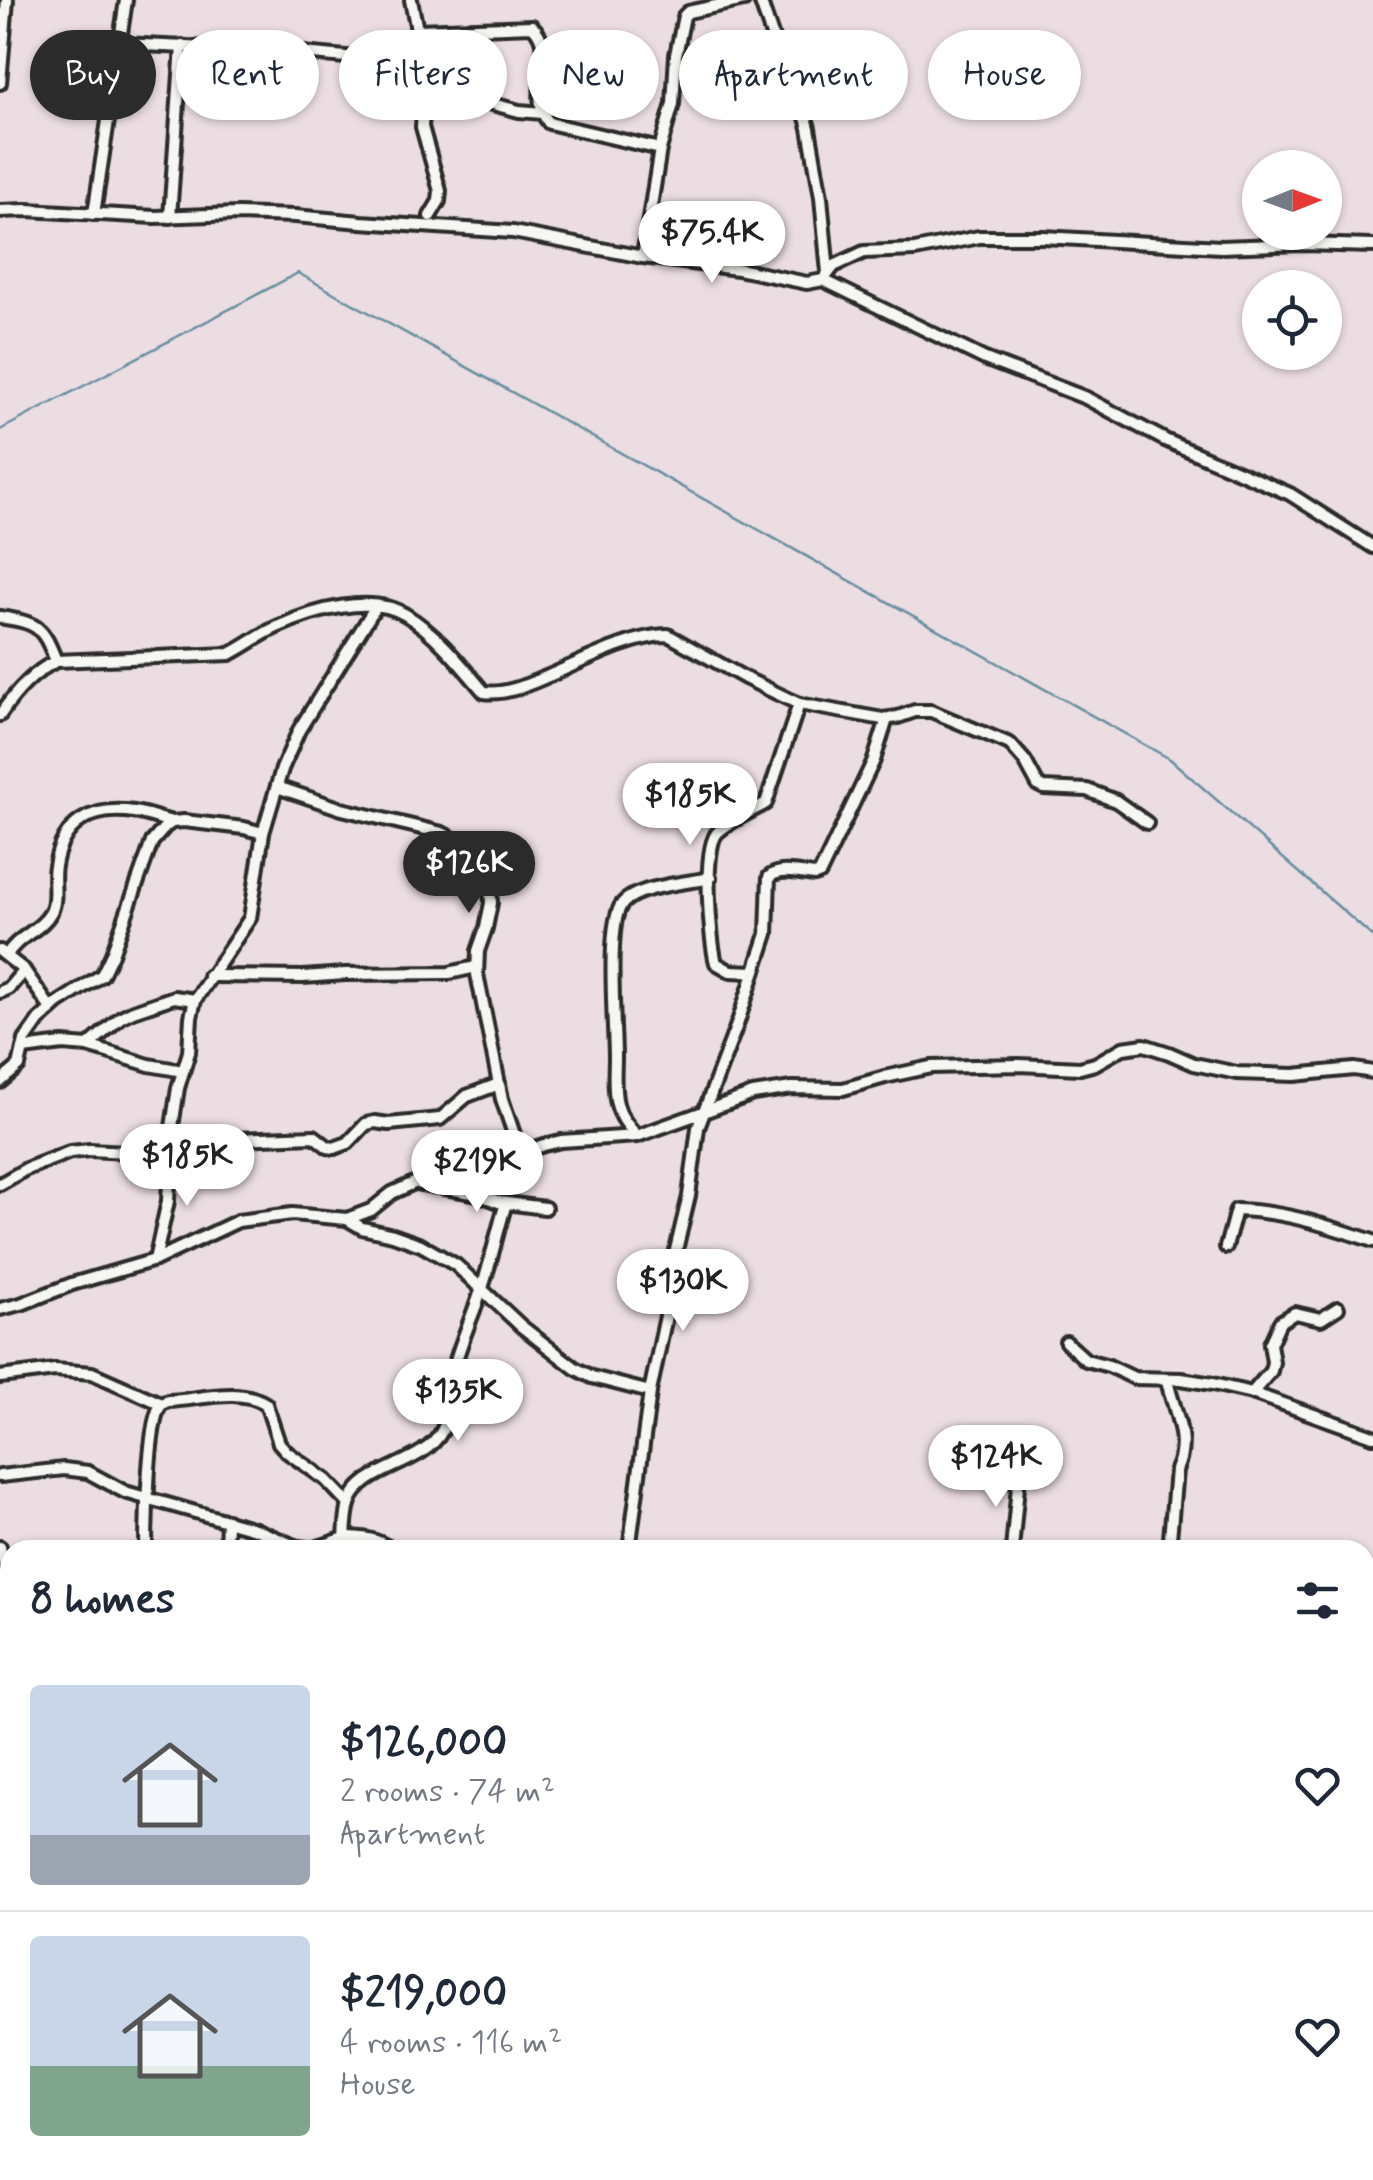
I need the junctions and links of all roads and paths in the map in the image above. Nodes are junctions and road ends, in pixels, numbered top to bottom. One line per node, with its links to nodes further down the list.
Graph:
1 (7, 0): 9 (street)
2 (126, 0): 6 (street)
3 (411, 0): 7 (street)
4 (744, 0): 14 (street)
5 (760, 0): 21 (street)
6 (123, 30)
7 (423, 30): 8 (street)
8 (536, 30)
9 (0, 83)
10 (109, 120): 16 (street)
11 (177, 120): 17 (street)
12 (422, 120): 18 (street)
13 (547, 120): 14 (street)
14 (660, 149): 20 (street)
15 (0, 210): 16 (street)
16 (94, 214): 17 (street)
17 (170, 216): 20 (street)
18 (430, 216)
19 (1373, 246): 21 (street)
20 (643, 257): 21 (street)
21 (826, 277): 22 (street)
22 (1373, 546)
23 (376, 606): 25 (street); 26 (street); 29 (street)
24 (0, 617): 25 (street)
25 (56, 661): 27 (street)
26 (800, 704): 28 (street); 33 (street)
27 (0, 714)
28 (887, 719): 31 (street); 37 (street)
29 (278, 787): 32 (street); 35 (street)
30 (172, 822): 32 (street); 34 (street); 41 (street)
31 (1147, 823)
32 (263, 833): 38 (street)
33 (710, 878): 37 (street); 49 (street)
34 (3, 953): 36 (street)
35 (476, 967): 38 (street); 47 (street)
36 (24, 970): 39 (street); 41 (street)
37 (754, 972): 48 (street)
38 (210, 976): 40 (street)
39 (0, 992)
40 (195, 1000): 42 (street); 44 (street)
41 (51, 1010): 43 (street)
42 (88, 1046): 43 (street); 44 (street)
43 (23, 1048): 46 (street)
44 (184, 1071): 50 (street)
45 (1373, 1072): 48 (street)
46 (0, 1082)
47 (499, 1084): 50 (street); 51 (street)
48 (706, 1110): 49 (street); 66 (street)
49 (637, 1136): 51 (street)
50 (171, 1152): 53 (street); 59 (street)
51 (520, 1152): 52 (street)
52 (414, 1183): 54 (street); 56 (street)
53 (0, 1184)
54 (506, 1203): 55 (street); 60 (street)
55 (544, 1208)
56 (347, 1220): 59 (street); 60 (street)
57 (1373, 1241): 58 (street)
58 (1226, 1247)
59 (154, 1260): 62 (street)
60 (482, 1289): 66 (street); 73 (street)
61 (1338, 1308): 67 (street)
62 (0, 1309)
63 (1066, 1342): 65 (street)
64 (0, 1377): 68 (street)
65 (1167, 1380): 67 (street); 81 (street)
66 (650, 1392): 79 (street)
67 (1252, 1393): 69 (street)
68 (162, 1404): 72 (street); 73 (street)
69 (1373, 1436)
70 (1020, 1475): 80 (street)
71 (0, 1476): 72 (street)
72 (149, 1500): 74 (street); 75 (street)
73 (349, 1504): 78 (street)
74 (227, 1520): 76 (street); 77 (street)
75 (146, 1540)
76 (226, 1540)
77 (281, 1540)
78 (345, 1540)
79 (631, 1540)
80 (1013, 1540)
81 (1169, 1540)

